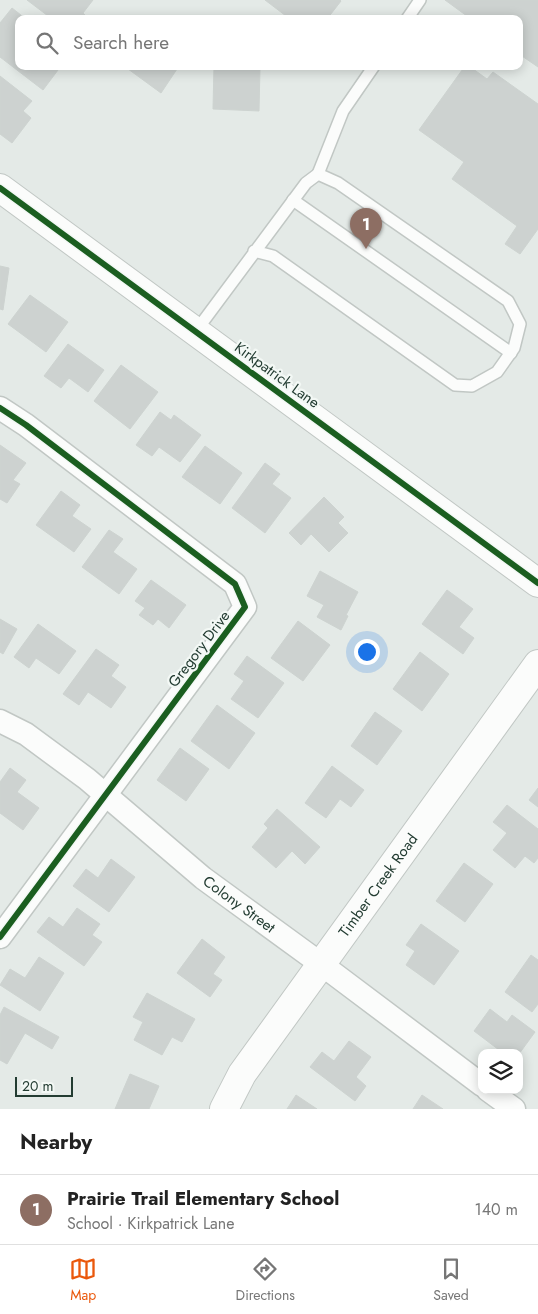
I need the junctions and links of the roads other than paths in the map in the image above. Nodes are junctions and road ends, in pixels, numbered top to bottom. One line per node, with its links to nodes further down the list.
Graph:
1 (420, 0): 2 (lane)
2 (410, 15)
3 (371, 70): 4 (lane)
4 (318, 174): 6 (lane); 9 (lane)
5 (0, 188): 8 (street, Kirkpatrick Lane)
6 (293, 200): 7 (lane); 9 (lane)
7 (254, 251): 8 (lane); 9 (lane)
8 (196, 331): 11 (street, Kirkpatrick Lane)
9 (511, 353)
10 (0, 408): 14 (street, Gregory Drive)
11 (538, 583)
12 (538, 664): 16 (street, Timber Creek Road)
13 (0, 721): 14 (street, Colony Street)
14 (105, 796): 15 (street, Gregory Drive); 16 (street, Colony Street)
15 (0, 937)
16 (321, 964): 17 (street, Colony Street); 19 (street, Timber Creek Road)
17 (478, 1082)
18 (493, 1094): 20 (street)
19 (224, 1109)
20 (514, 1109)

